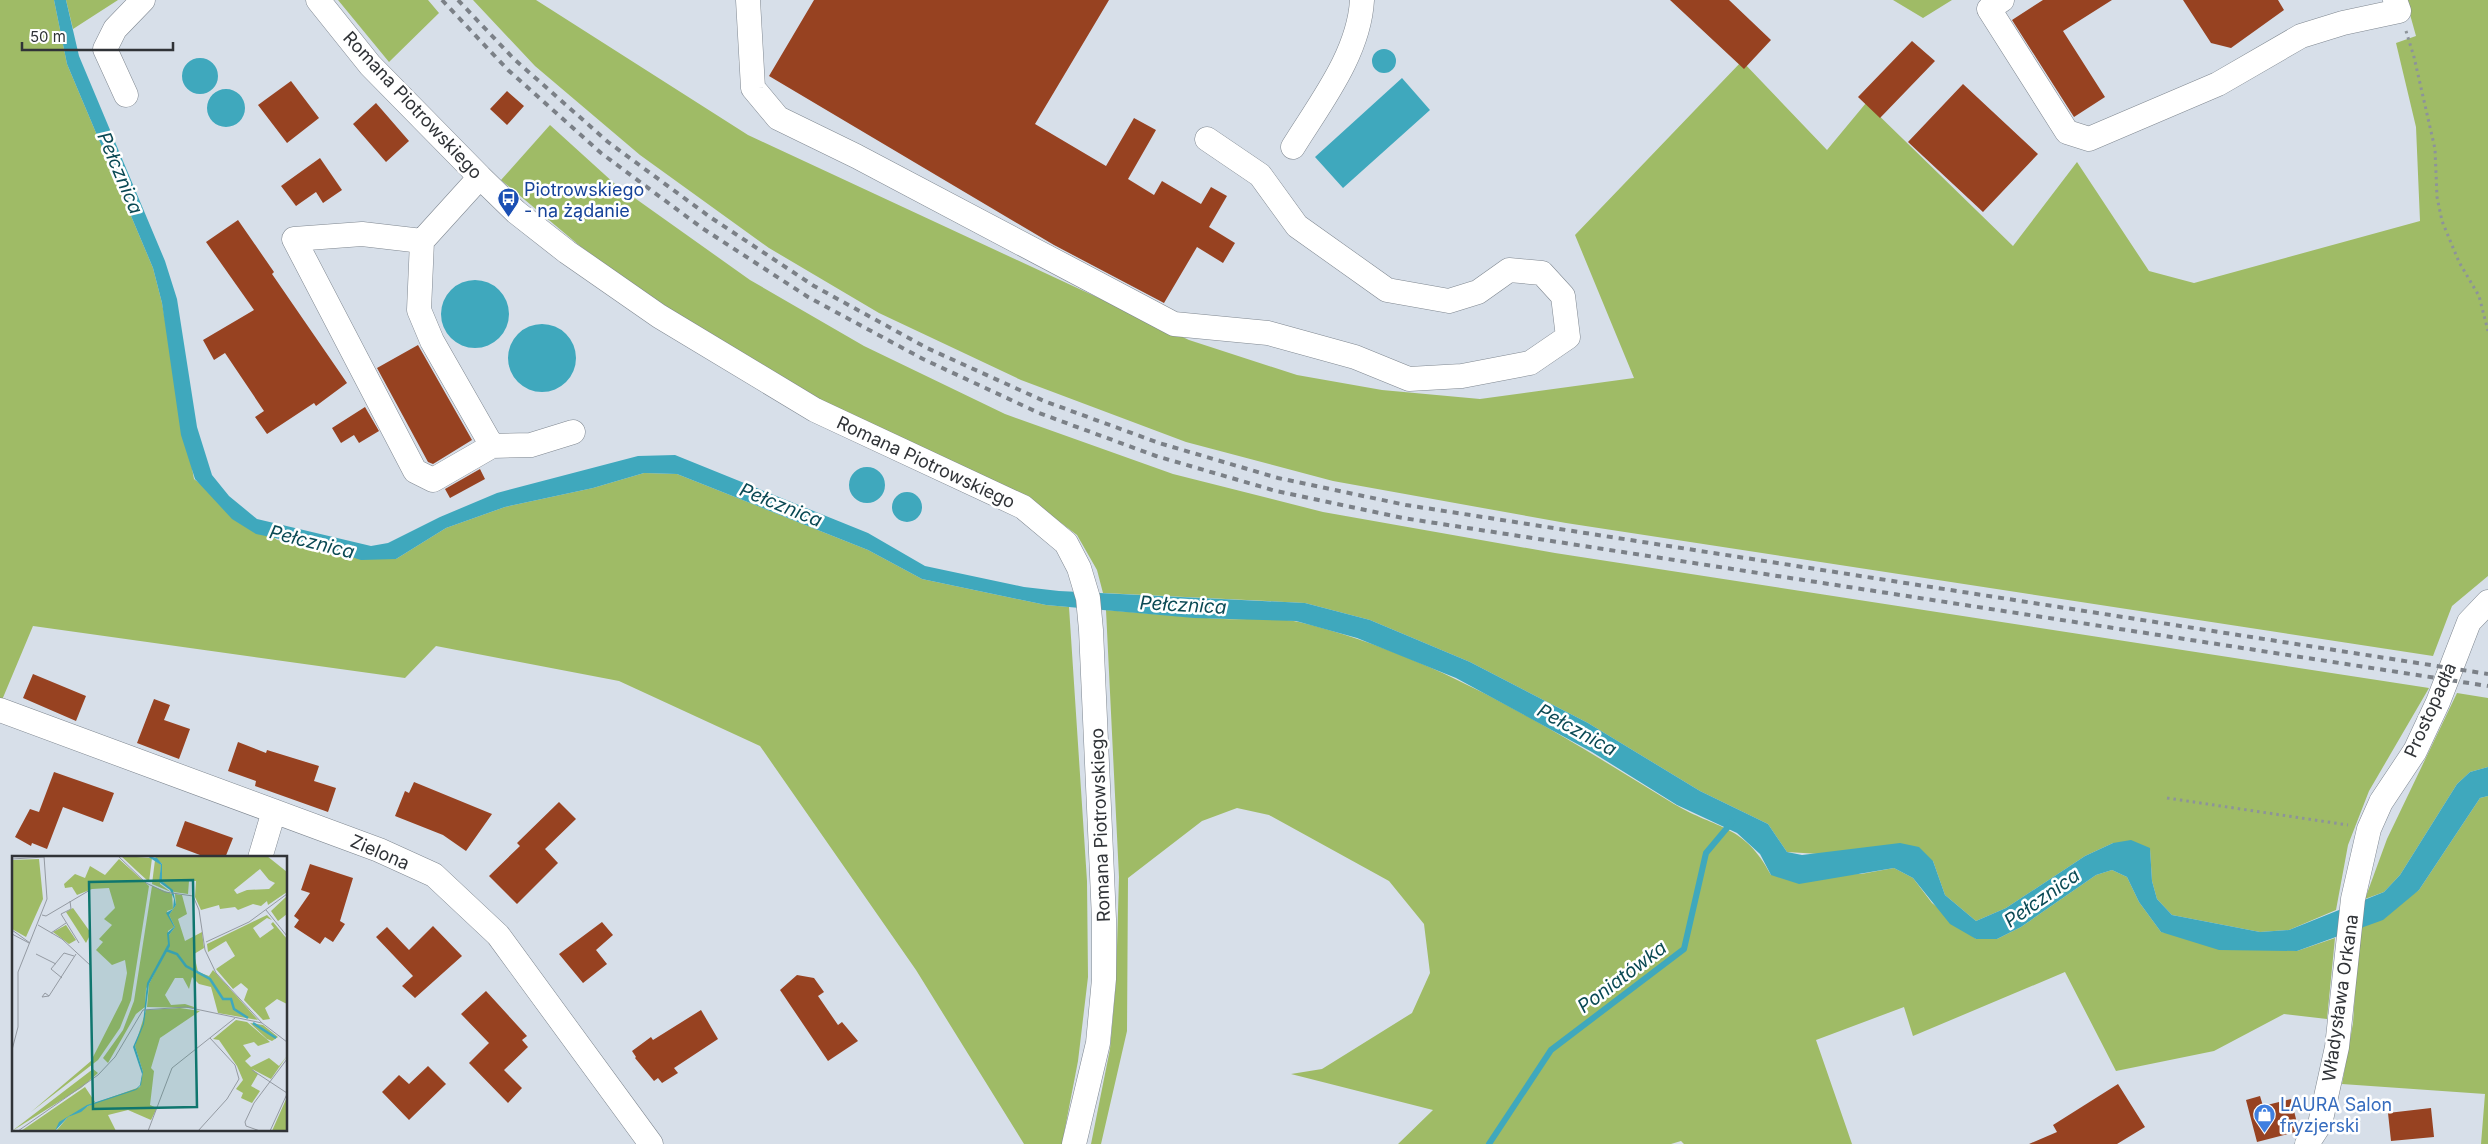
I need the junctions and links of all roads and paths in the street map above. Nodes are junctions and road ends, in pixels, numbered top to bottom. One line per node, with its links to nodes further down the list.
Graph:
1 (143, 0): 7 (street)
2 (318, 0): 10 (street, Romana Piotrowskiego)
3 (748, 0): 8 (street)
4 (1362, 0): 9 (street)
5 (2002, 0): 6 (street)
6 (2397, 6): 12 (path)
7 (126, 96)
8 (1207, 139)
9 (1293, 147)
10 (480, 177): 11 (street); 23 (street, Romana Piotrowskiego)
11 (422, 241): 14 (street); 14 (street)
12 (2488, 331)
13 (573, 432): 14 (street)
14 (492, 446)
15 (2488, 602): 19 (street, Prostopadła)
16 (0, 710): 18 (street, Zielona)
17 (2167, 798): 19 (path)
18 (274, 811): 20 (street); 22 (street, Zielona)
19 (2369, 829): 21 (street, Prostopadła)
20 (261, 856)
21 (2356, 888): 24 (street, Władysława Orkana)
22 (650, 1144)
23 (1074, 1144)
24 (2307, 1144)

